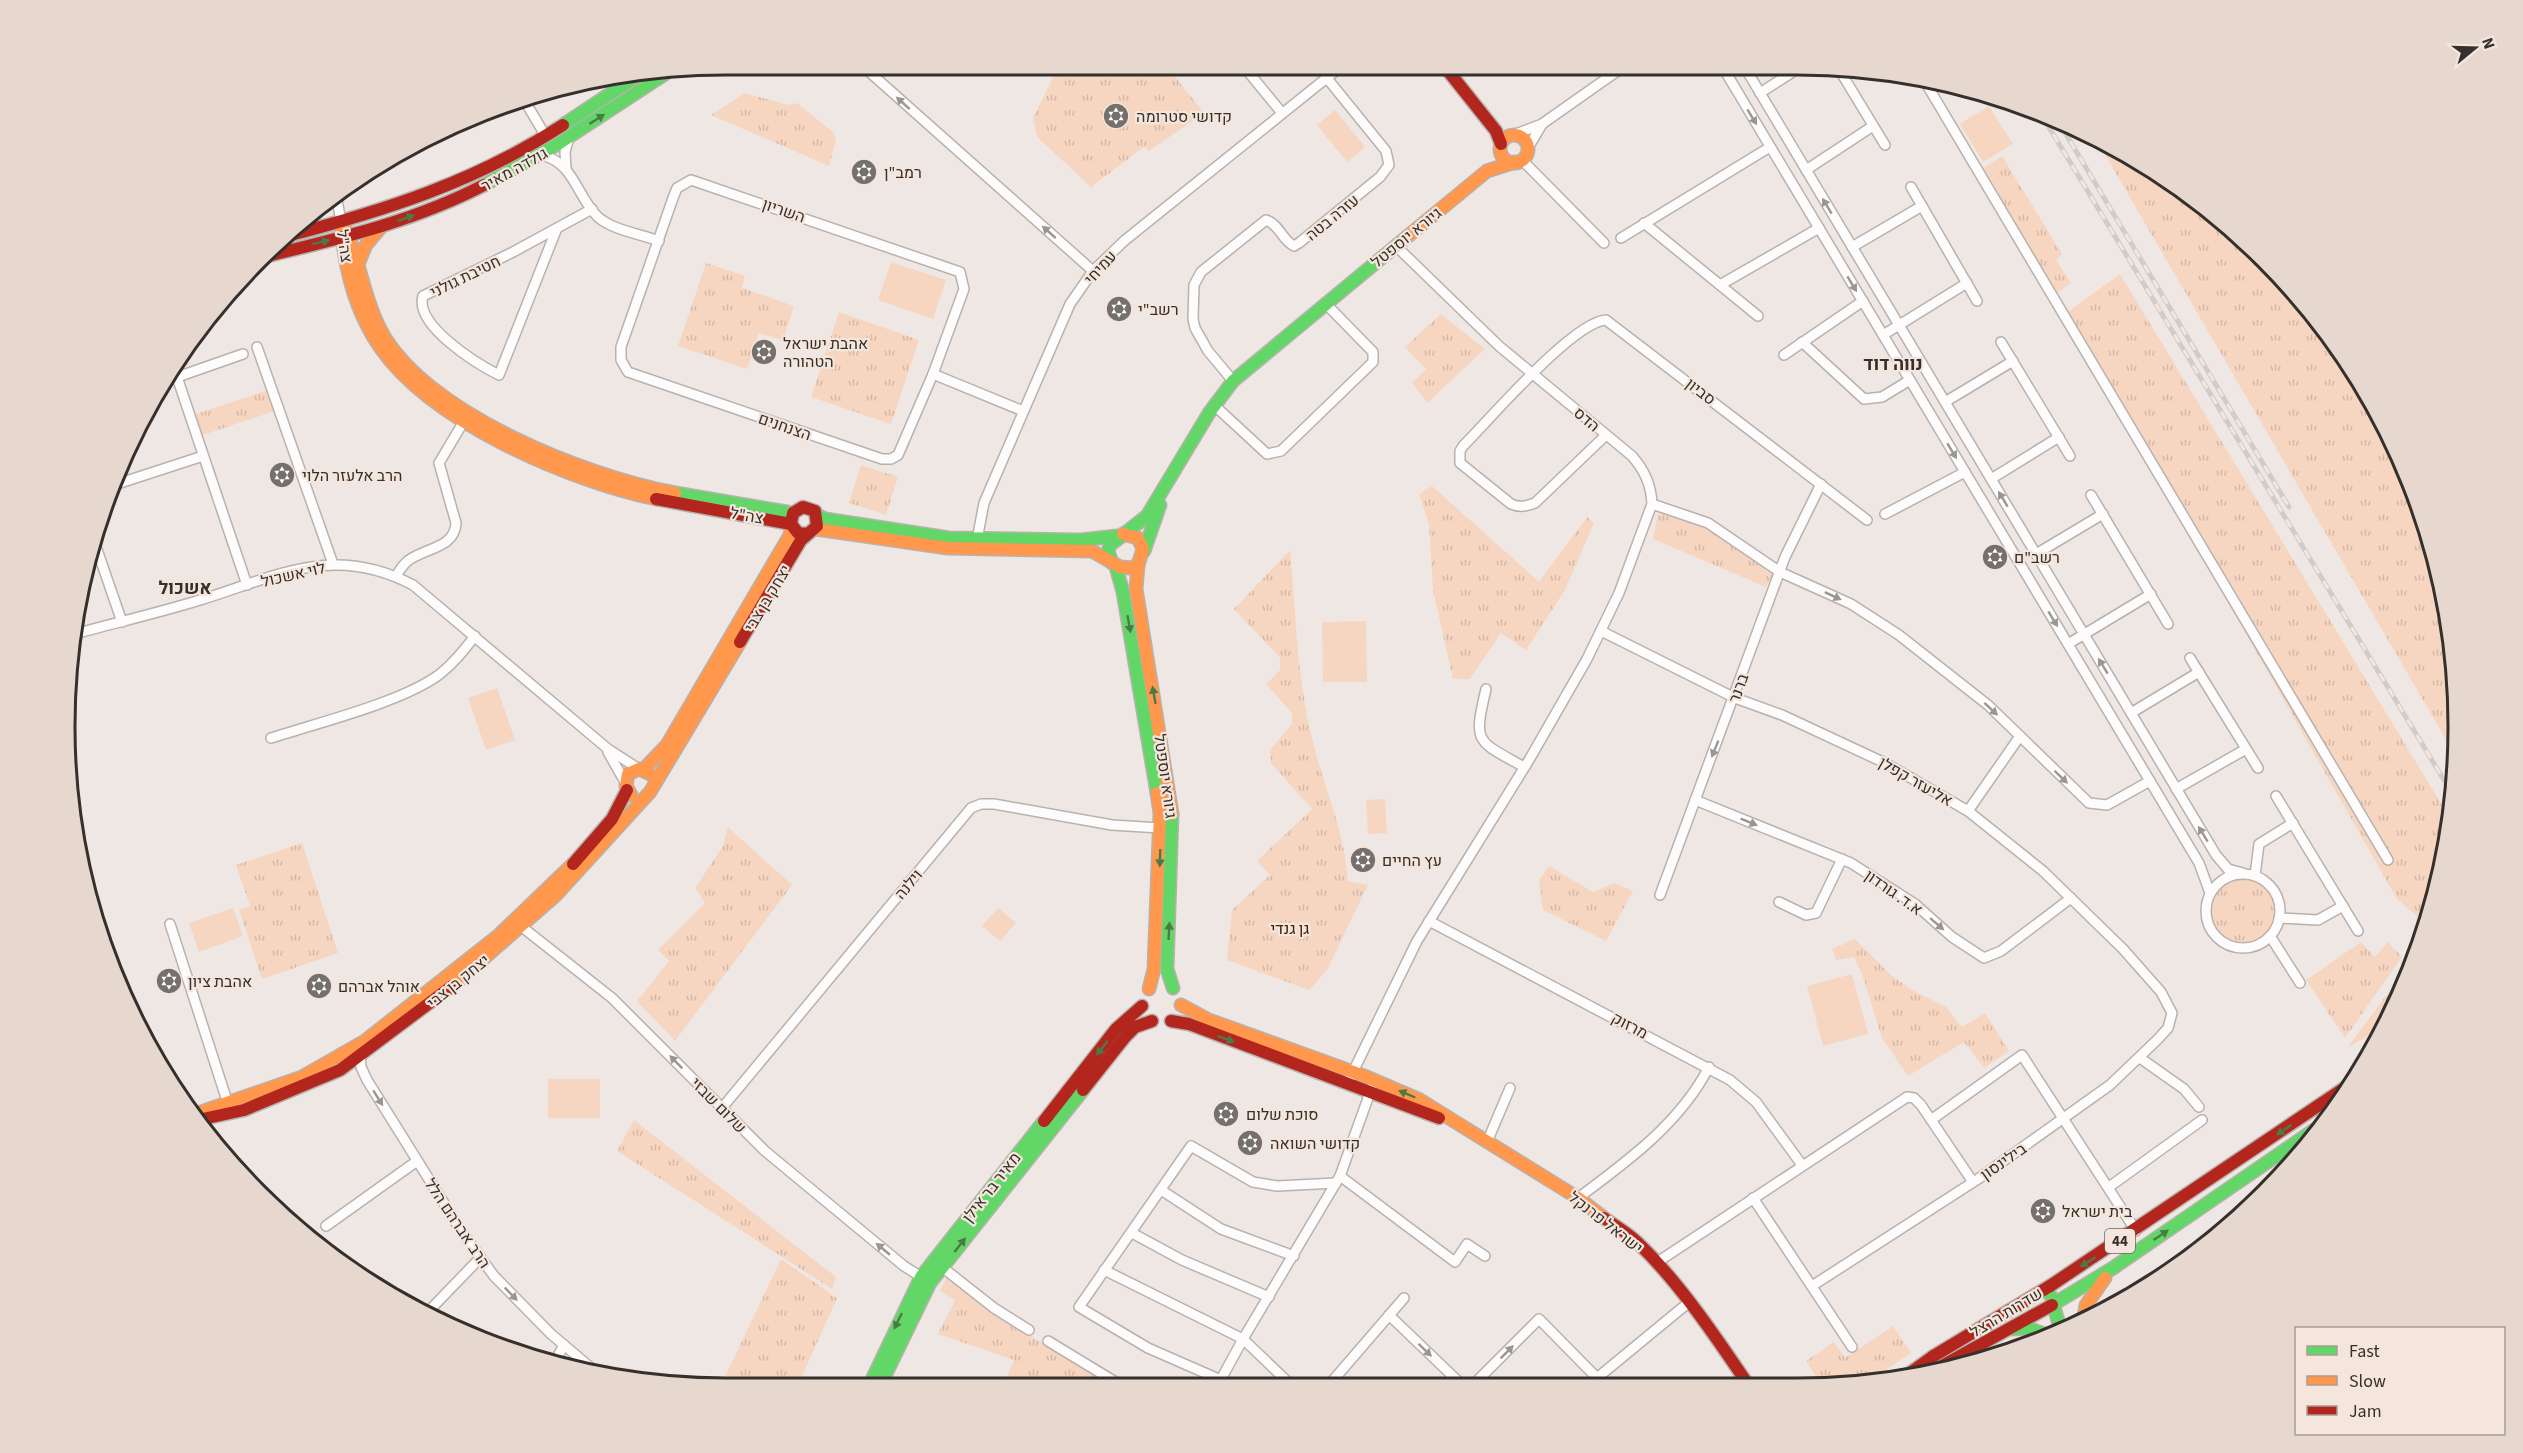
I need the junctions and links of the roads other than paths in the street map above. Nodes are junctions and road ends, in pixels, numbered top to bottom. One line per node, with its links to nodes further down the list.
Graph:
1 (873, 75): 48 (street, one-way to 1)
2 (1251, 75): 16 (street)
3 (1329, 75): 9 (street, עמיחי)
4 (1451, 75): 21 (main road)
5 (1612, 75): 17 (street)
6 (1727, 75): 23 (street, one-way to 23)
7 (1749, 75): 14 (street)
8 (1788, 75): 14 (street)
9 (1326, 77): 16 (street, עמיחי); 66 (street, עזרה בטה)
10 (1843, 77): 18 (street)
11 (657, 79): 20 (main road, גולדה מאיר, one-way to 11)
12 (625, 84): 19 (main road, גולדה מאיר)
13 (1929, 89): 130 (street)
14 (1760, 93): 28 (street)
15 (528, 106): 19 (street)
16 (1282, 113): 48 (street, עמיחי)
17 (1542, 124): 21 (street); 24 (street)
18 (1874, 126): 22 (street); 28 (street)
19 (545, 135): 34 (main road, גולדה מאיר)
20 (569, 137): 25 (main road, גולדה מאיר); 27 (street)
21 (1506, 142): 24 (main road); 26 (main road); 29 (main road, גיורא יוספטל)
22 (1885, 145)
23 (1770, 147): 35 (street); 38 (street)
24 (1528, 148): 26 (main road)
25 (541, 155): 27 (street); 36 (main road, גולדה מאיר, one-way to 25)
26 (1519, 161): 29 (main road, גיורא יוספטל); 43 (street)
27 (566, 168): 33 (street)
28 (1806, 170): 45 (street, one-way to 28)
29 (1487, 171): 44 (main road, גיורא יוספטל)
30 (1911, 188): 32 (street)
31 (338, 204): 34 (street)
32 (1922, 206): 45 (street); 49 (street)
33 (592, 209): 37 (street, חטיבת גולני); 42 (street)
34 (341, 222): 39 (main road, גולדה מאיר); 40 (main road, צה"ל)
35 (1644, 224): 41 (street); 50 (street)
36 (382, 226): 40 (main road, גולדה מאיר); 47 (main road)
37 (557, 228): 37 (street, חטיבת גולני)
38 (1819, 228): 50 (street); 51 (street, one-way to 51)
39 (303, 232)
40 (346, 236): 46 (main road, גולדה מאיר, one-way to 40); 47 (main road, צה"ל); 71 (main road, צה"ל)
41 (1621, 238)
42 (659, 241): 63 (street, השריון); 63 (street, הצנחנים)
43 (1604, 243)
44 (1396, 246): 53 (main road, גיורא יוספטל); 64 (street, הדס)
45 (1852, 247): 55 (street)
46 (280, 253)
47 (358, 266): 71 (main road, צה"ל)
48 (1093, 271): 70 (street, עמיחי)
49 (1967, 283): 52 (street); 55 (street)
50 (1720, 285): 54 (street)
51 (1863, 301): 56 (street); 57 (street)
52 (1977, 301)
53 (1326, 304): 66 (main road, גיורא יוספטל); 69 (street)
54 (1758, 316)
55 (1899, 325): 56 (street); 68 (street)
56 (1883, 335): 67 (street)
57 (1802, 342): 61 (street); 67 (street)
58 (2001, 342): 62 (street)
59 (257, 347): 94 (street)
60 (243, 354): 65 (street)
61 (1784, 355)
62 (2013, 361): 68 (street); 73 (street)
63 (933, 374): 70 (street)
64 (1533, 374): 72 (street, הדס); 72 (street); 80 (street, סביון)
65 (177, 377): 74 (street)
66 (1233, 381): 69 (main road, גיורא יוספטל)
67 (1910, 381): 76 (street, one-way to 76)
68 (1945, 402): 77 (street)
69 (1214, 405): 79 (main road, גיורא יוספטל)
70 (1023, 411): 90 (street, עמיחי)
71 (467, 415): 87 (main road, צה"ל); 97 (street)
72 (1606, 435): 82 (street, הדס)
73 (2059, 438): 75 (street); 77 (street)
74 (203, 456): 78 (street); 98 (street)
75 (2070, 456)
76 (1965, 472): 83 (street); 106 (street, one-way to 106)
77 (1991, 479): 92 (street, one-way to 77)
78 (123, 482)
79 (1167, 484): 89 (main road, גיורא יוספטל); 93 (main road, גיורא יוספטל)
80 (1821, 484): 86 (street, סביון); 96 (street, ברנר)
81 (2091, 495): 84 (street)
82 (1652, 504): 96 (street); 102 (street)
83 (1886, 513)
84 (2103, 514): 92 (street); 99 (street)
85 (817, 515): 87 (main road); 88 (main road); 90 (main road)
86 (1867, 520)
87 (792, 521): 88 (main road); 118 (main road, יצחק בן צבי)
88 (811, 531): 90 (main road); 121 (main road, יצחק בן צבי)
89 (1120, 535): 90 (main road); 93 (main road); 95 (main road)
90 (976, 544): 95 (main road)
91 (98, 554): 100 (street)
92 (2036, 554): 104 (street)
93 (1141, 560): 95 (main road); 145 (main road, גיורא יוספטל, one-way to 93)
94 (333, 564): 97 (street, לוי אשכול); 98 (street, לוי אשכול)
95 (1114, 565): 128 (main road, גיורא יוספטל, one-way to 128)
96 (1780, 572): 110 (street, ברנר); 112 (street, one-way to 112)
97 (396, 576): 105 (street, לוי אשכול)
98 (247, 585): 100 (street, לוי אשכול)
99 (2151, 594): 101 (street); 104 (street)
100 (122, 622): 103 (street, לוי אשכול)
101 (2168, 624)
102 (1601, 631): 110 (street, אליעזר קפלן); 116 (street)
103 (82, 632)
104 (2084, 635): 106 (street); 111 (street, one-way to 104)
105 (475, 636): 113 (street); 114 (street, לוי אשכול)
106 (2068, 644): 119 (street)
107 (2190, 658): 108 (street)
108 (2199, 672): 111 (street); 115 (street)
109 (1486, 689): 116 (street)
110 (1735, 698): 125 (street, ברנר, one-way to 125); 126 (street, אליעזר קפלן)
111 (2131, 713): 122 (street)
112 (2020, 736): 119 (street, one-way to 119); 126 (street)
113 (271, 738)
114 (603, 745): 118 (street, לוי אשכול); 120 (street, לוי אשכול)
115 (2246, 749): 117 (street); 122 (street)
116 (1524, 767): 139 (street)
117 (2258, 768)
118 (641, 769): 120 (main road); 121 (main road)
119 (2150, 781): 133 (street)
120 (626, 786): 124 (main road); 141 (main road, יצחק בן צבי)
121 (654, 786): 124 (main road)
122 (2176, 789): 131 (street, one-way to 122)
123 (2277, 796): 127 (street)
124 (644, 797): 141 (main road, יצחק בן צבי)
125 (1695, 800): 129 (street, א.ד. גורדון, one-way to 129); 134 (street, ברנר)
126 (1968, 811): 135 (street, אליעזר קפלן)
127 (2293, 823): 132 (street); 137 (street)
128 (1160, 828): 146 (main road, גיורא יוספטל, one-way to 146); 160 (street, וילנה)
129 (1842, 859): 135 (street, א.ד. גורדון, one-way to 135); 136 (street)
130 (2388, 860)
131 (2243, 873): 132 (street); 133 (street)
132 (2255, 875): 138 (street)
133 (2210, 893): 143 (street)
134 (1660, 895)
135 (2071, 898): 149 (street, אליעזר קפלן)
136 (1779, 902)
137 (2343, 906): 138 (street); 142 (street)
138 (2279, 918): 143 (street)
139 (1429, 921): 154 (street, מרזוק); 155 (street)
140 (170, 924): 161 (street)
141 (518, 924): 152 (main road, יצחק בן צבי); 160 (street, שלום שבזי, one-way to 141)
142 (2358, 931)
143 (2270, 936): 144 (street)
144 (2300, 983)
145 (1173, 988): 146 (main road); 147 (main road)
146 (1149, 989): 148 (main road)
147 (1181, 1005): 150 (main road); 155 (main road, ישראל פרנקל)
148 (1142, 1006): 151 (main road); 187 (main road, מאיר בר אילן, one-way to 187)
149 (2172, 1013): 153 (street, בילינסון)
150 (1171, 1021): 151 (main road); 155 (main road, ישראל פרנקל, one-way to 155)
151 (1152, 1022): 184 (main road, מאיר בר אילן, one-way to 151)
152 (360, 1051): 161 (main road, יצחק בן צבי); 169 (street, הרב אברהם הלל, one-way to 169)
153 (2140, 1058): 159 (street); 164 (street, בילינסון)
154 (1709, 1067): 170 (street, מרזוק); 175 (street)
155 (1350, 1077): 156 (main road, ישראל פרנקל)
156 (1372, 1086): 168 (main road, ישראל פרנקל); 171 (street)
157 (1510, 1088): 168 (street)
158 (2332, 1097): 178 (main road, 44, one-way to 178)
159 (2199, 1107)
160 (722, 1108): 187 (street, שלום שבזי, one-way to 160)
161 (229, 1109): 162 (main road, יצחק בן צבי); 163 (main road, יצחק בן צבי)
162 (203, 1113)
163 (206, 1117)
164 (2063, 1118): 165 (street); 172 (street, בילינסון); 173 (street)
165 (1931, 1120): 170 (street); 172 (street)
166 (2202, 1120): 173 (street)
167 (2299, 1141): 185 (main road, 44, one-way to 167)
168 (1487, 1142): 175 (main road, ישראל פרנקל)
169 (417, 1161): 177 (street); 182 (street, הרב אברהם הלל)
170 (1802, 1165): 176 (street)
171 (1338, 1179): 174 (street); 180 (street); 181 (street)
172 (1973, 1182): 189 (street, בילינסון)
173 (2109, 1187): 178 (street)
174 (1161, 1190): 179 (street); 180 (street)
175 (1578, 1198): 183 (main road, ישראל פרנקל)
176 (1753, 1198): 183 (street); 189 (street)
177 (326, 1226)
178 (2136, 1231): 188 (main road, 44, one-way to 188)
179 (1132, 1233): 186 (street); 190 (street)
180 (1294, 1256): 190 (street)
181 (1485, 1256)
182 (480, 1258): 194 (street); 204 (street, הרב אברהם הלל, one-way to 204)
183 (1656, 1263): 193 (main road, ישראל פרנקל)
184 (942, 1268): 187 (main road, מאיר בר אילן); 200 (street)
185 (2113, 1268): 192 (main road, 44); 195 (main road, 44)
186 (1104, 1270): 202 (street); 213 (street)
187 (926, 1280): 210 (main road, מאיר בר אילן, one-way to 210); 211 (main road, מאיר בר אילן)
188 (2050, 1286): 192 (main road); 209 (main road, שדרות הרצל)
189 (1812, 1287): 205 (street)
190 (1269, 1297): 202 (street)
191 (1404, 1298): 196 (street)
192 (2057, 1302): 197 (main road); 198 (main road); 199 (main road, שדרות הרצל)
193 (1688, 1303): 220 (street); 221 (main road, ישראל פרנקל)
194 (432, 1308)
195 (2086, 1310)
196 (1389, 1315): 216 (street); 217 (street, one-way to 217)
197 (2067, 1319)
198 (2059, 1322)
199 (2012, 1329): 201 (main road); 207 (main road, שדרות הרצל)
200 (1029, 1330)
201 (2037, 1331)
202 (1243, 1339): 214 (street); 215 (street)
203 (1048, 1341): 212 (street)
204 (564, 1345): 206 (street); 208 (street, הרב אברהם הלל)
205 (1852, 1347)
206 (558, 1356)
207 (1958, 1357)
208 (584, 1362)
209 (1921, 1366)
210 (873, 1378)
211 (883, 1378)
212 (1109, 1378)
213 (1212, 1378)
214 (1222, 1378)
215 (1284, 1378)
216 (1335, 1378)
217 (1455, 1378)
218 (1480, 1378): 219 (street, one-way to 219)
219 (1597, 1378)
220 (1603, 1378)
221 (1743, 1378)

